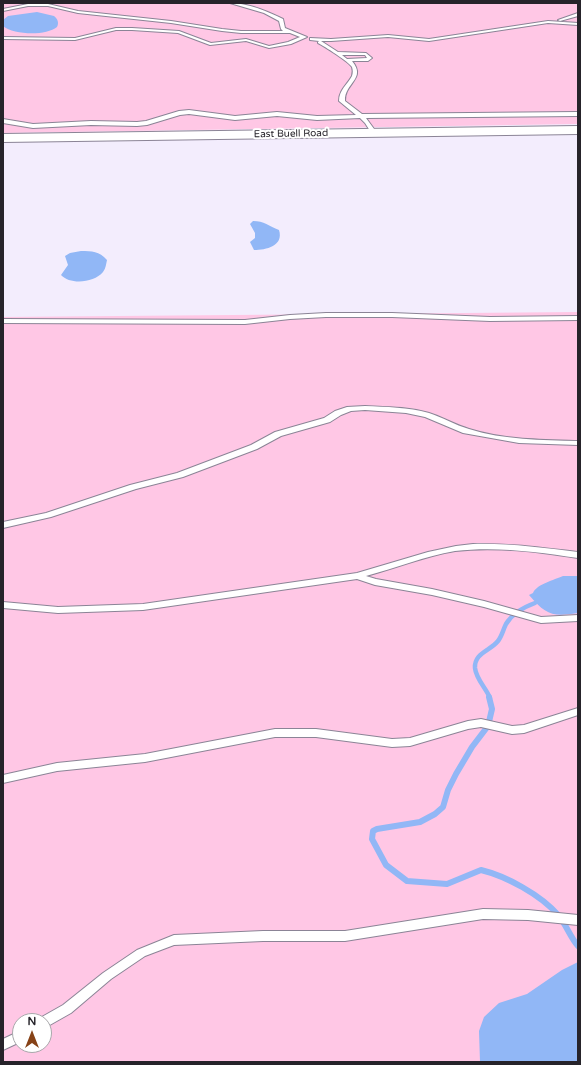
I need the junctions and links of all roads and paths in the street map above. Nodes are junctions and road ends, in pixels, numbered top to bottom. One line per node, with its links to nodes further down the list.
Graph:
1 (232, 3): 6 (lane)
2 (3, 10): 6 (lane)
3 (578, 14): 4 (lane)
4 (548, 22): 5 (lane); 9 (lane)
5 (578, 24)
6 (289, 32): 7 (lane)
7 (304, 37): 8 (lane); 9 (lane)
8 (3, 38)
9 (312, 39): 10 (lane)
10 (337, 53): 11 (lane); 11 (lane)
11 (346, 60): 13 (lane)
12 (578, 114): 13 (lane)
13 (363, 116): 14 (lane); 16 (lane)
14 (3, 121)
15 (578, 130): 16 (street, East Buell Road)
16 (374, 133): 17 (street, East Buell Road)
17 (3, 138)
18 (578, 318): 19 (lane)
19 (3, 320)
20 (578, 443): 21 (lane)
21 (3, 525)
22 (578, 555): 23 (lane)
23 (357, 576): 24 (lane); 25 (lane)
24 (3, 606)
25 (578, 618)
26 (578, 710): 27 (lane)
27 (3, 779)
28 (578, 920): 29 (lane)
29 (52, 1018)
30 (12, 1040): 31 (lane)
31 (3, 1045)

